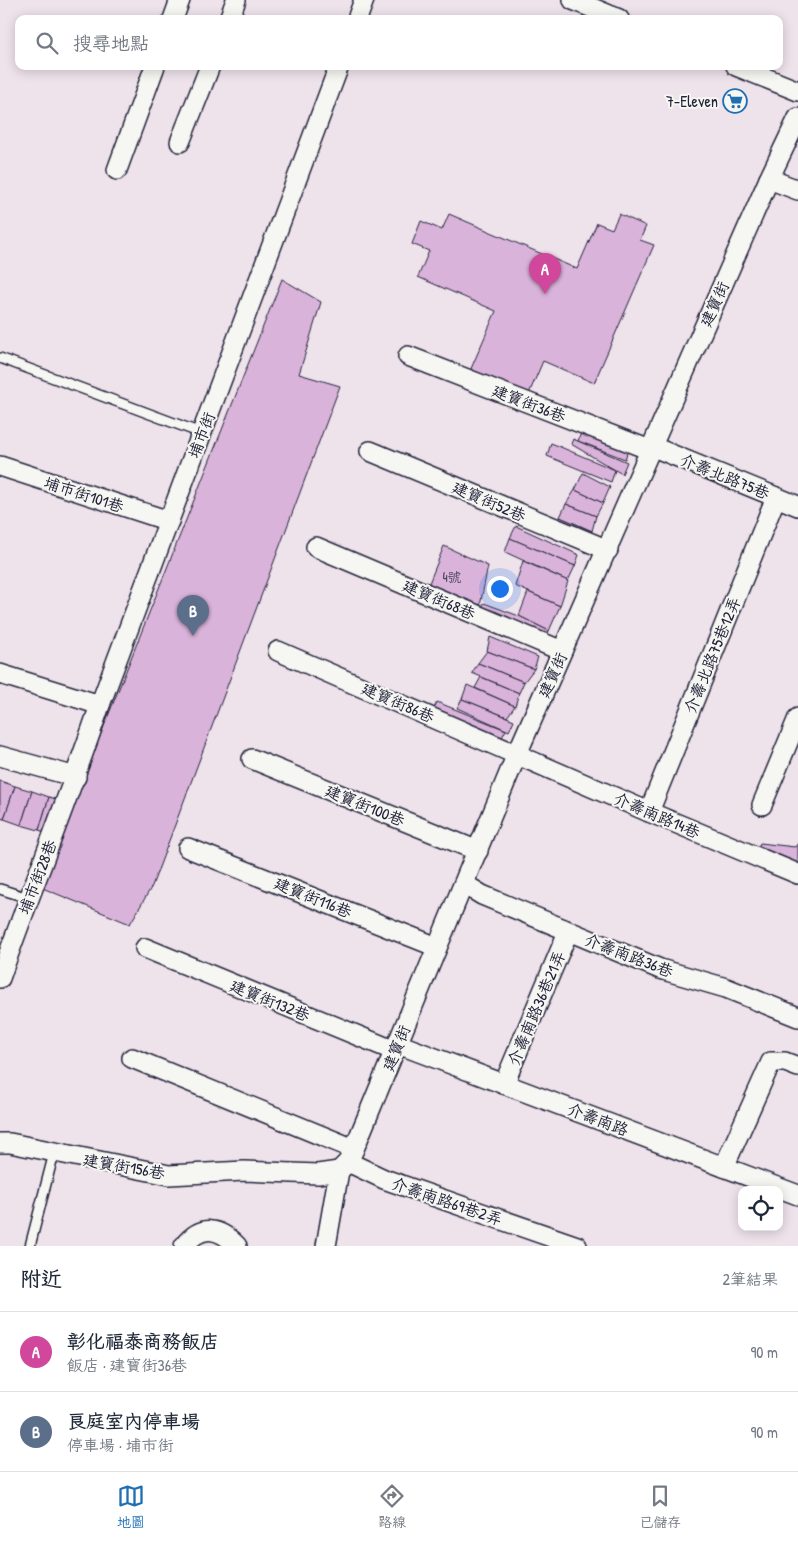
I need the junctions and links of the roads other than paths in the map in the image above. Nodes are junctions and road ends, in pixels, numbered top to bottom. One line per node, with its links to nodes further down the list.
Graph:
1 (180, 0): 5 (street)
2 (236, 0): 6 (street)
3 (364, 0): 7 (street)
4 (585, 2): 8 (street)
5 (174, 15)
6 (230, 15)
7 (358, 15)
8 (611, 15)
9 (154, 70): 16 (street)
10 (208, 70): 15 (street)
11 (337, 70): 21 (street, 埔市街)
12 (746, 70): 13 (street)
13 (798, 91)
14 (798, 118): 17 (street, 建寶街)
15 (180, 142)
16 (117, 170)
17 (769, 179): 18 (street); 22 (street, 建寶街)
18 (798, 190)
19 (408, 356): 22 (street, 建寶街36巷)
20 (0, 358): 21 (lane)
21 (201, 433): 27 (street, 埔市街)
22 (651, 448): 25 (street, 介壽北路75巷); 29 (street, 建寶街)
23 (370, 451): 29 (street, 建寶街52巷)
24 (0, 466): 27 (street, 埔市街101巷)
25 (776, 497): 26 (street, 介壽北路75巷); 40 (street, 介壽北路75巷12弄)
26 (797, 502)
27 (168, 521): 33 (street, 埔市街)
28 (316, 547): 31 (street, 建寶街68巷)
29 (608, 550): 31 (street, 建寶街)
30 (278, 651): 35 (street, 建寶街86巷)
31 (562, 651): 35 (street, 建寶街)
32 (0, 674): 33 (street)
33 (100, 706): 38 (street, 埔市街28巷)
34 (798, 718): 39 (street)
35 (517, 754): 40 (street, 介壽南路14巷); 42 (street, 建寶街)
36 (0, 756): 38 (street)
37 (252, 759): 42 (street, 建寶街100巷)
38 (76, 777): 46 (street, 埔市街28巷)
39 (762, 805)
40 (649, 812): 43 (street, 介壽南路14巷)
41 (188, 848): 48 (street, 建寶街116巷)
42 (478, 852): 44 (street, 建寶街)
43 (798, 874)
44 (464, 884): 47 (street, 介壽南路36巷); 48 (street, 建寶街)
45 (0, 889): 46 (lane)
46 (28, 898): 50 (street, 埔市街28巷)
47 (568, 932): 51 (street, 介壽南路36巷); 55 (street, 介壽南路36巷21弄)
48 (438, 947): 52 (street, 建寶街)
49 (145, 948): 52 (street, 建寶街132巷)
50 (0, 978)
51 (798, 1017)
52 (397, 1048): 55 (street, 介壽南路); 58 (street, 建寶街)
53 (132, 1058): 58 (street, 介壽南路69巷2弄)
54 (798, 1067): 59 (street)
55 (504, 1084): 59 (street, 介壽南路)
56 (0, 1143): 57 (street, 建寶街156巷)
57 (54, 1153): 58 (street, 建寶街156巷); 61 (lane)
58 (347, 1161): 64 (street, 建寶街); 65 (street, 介壽南路69巷2弄)
59 (724, 1167): 60 (street, 介壽南路)
60 (798, 1195)
61 (30, 1246)
62 (184, 1246): 63 (street)
63 (237, 1246)
64 (326, 1246)
65 (577, 1246)

